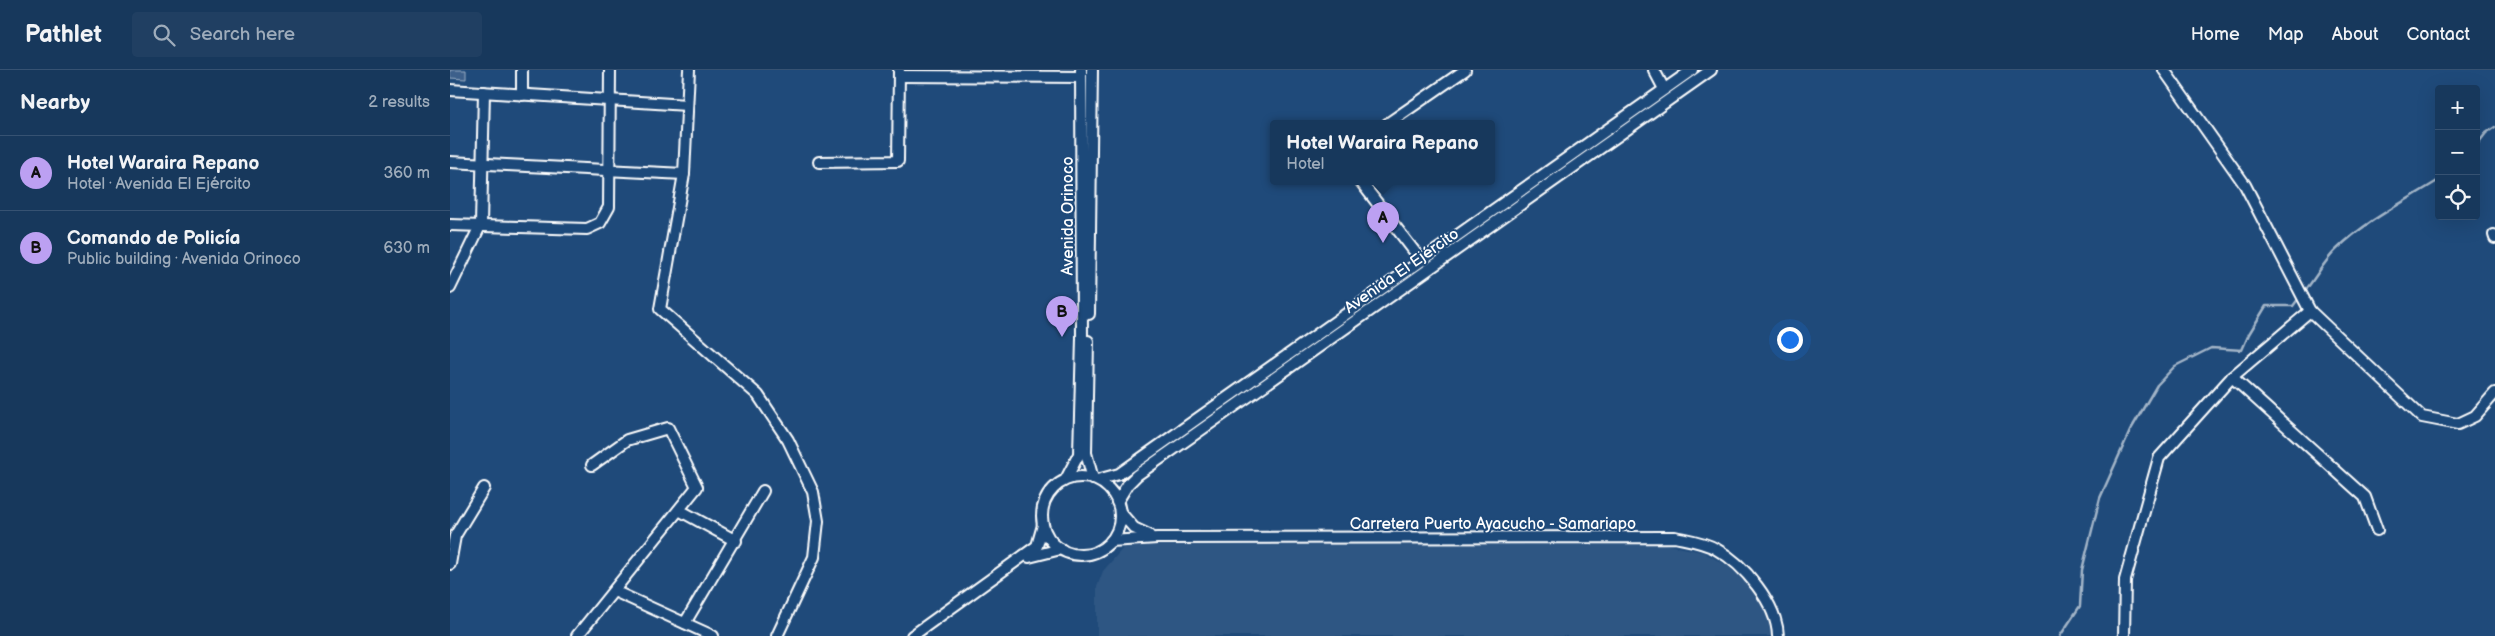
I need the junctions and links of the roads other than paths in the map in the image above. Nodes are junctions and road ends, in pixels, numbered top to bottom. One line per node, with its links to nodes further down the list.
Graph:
1 (522, 70): 15 (street)
2 (610, 70): 16 (street)
3 (689, 70): 17 (street)
4 (1092, 70): 34 (street, Avenida Orinoco)
5 (1465, 70): 18 (street)
6 (1654, 70): 13 (street)
7 (1692, 70): 13 (street, Avenida El Ejército)
8 (1710, 70): 37 (street, Avenida El Ejército)
9 (2164, 70): 29 (street)
10 (899, 73): 11 (street); 20 (street)
11 (1081, 73): 33 (street, Avenida Orinoco)
12 (450, 90): 14 (street)
13 (1664, 90): 27 (street, Avenida El Ejército)
14 (484, 92): 15 (street); 21 (street)
15 (522, 94): 16 (street)
16 (610, 100): 17 (street); 22 (street)
17 (687, 105): 23 (street)
18 (1393, 120)
19 (450, 162): 21 (street)
20 (819, 162)
21 (482, 164): 22 (street); 25 (street)
22 (608, 170): 23 (street); 25 (street)
23 (684, 174): 51 (street)
24 (1363, 185): 27 (street)
25 (481, 224): 26 (street); 28 (street)
26 (450, 225)
27 (1421, 260): 34 (street, Avenida El Ejército)
28 (450, 288)
29 (2310, 311): 30 (street); 31 (street)
30 (2232, 376): 40 (street); 54 (street)
31 (2495, 393)
32 (592, 465): 38 (street)
33 (1066, 479): 34 (street); 39 (street)
34 (1095, 480): 37 (street)
35 (484, 488): 46 (street)
36 (763, 491): 42 (street)
37 (1118, 507): 41 (street, Carretera Puerto Ayacucho - Samariapo); 43 (street)
38 (679, 510): 42 (street); 47 (street)
39 (1043, 525): 44 (street); 45 (street)
40 (2377, 530)
41 (1157, 538): 43 (street, Carretera Puerto Ayacucho - Samariapo); 53 (street, Carretera Puerto Ayacucho - Samariapo)
42 (736, 541): 48 (street)
43 (1110, 541): 44 (street)
44 (1061, 549): 45 (street)
45 (1020, 560): 52 (street)
46 (450, 564)
47 (614, 591): 48 (street); 49 (street)
48 (685, 623): 50 (street)
49 (577, 636)
50 (713, 636)
51 (777, 636)
52 (912, 636)
53 (1778, 636)
54 (2124, 636)

